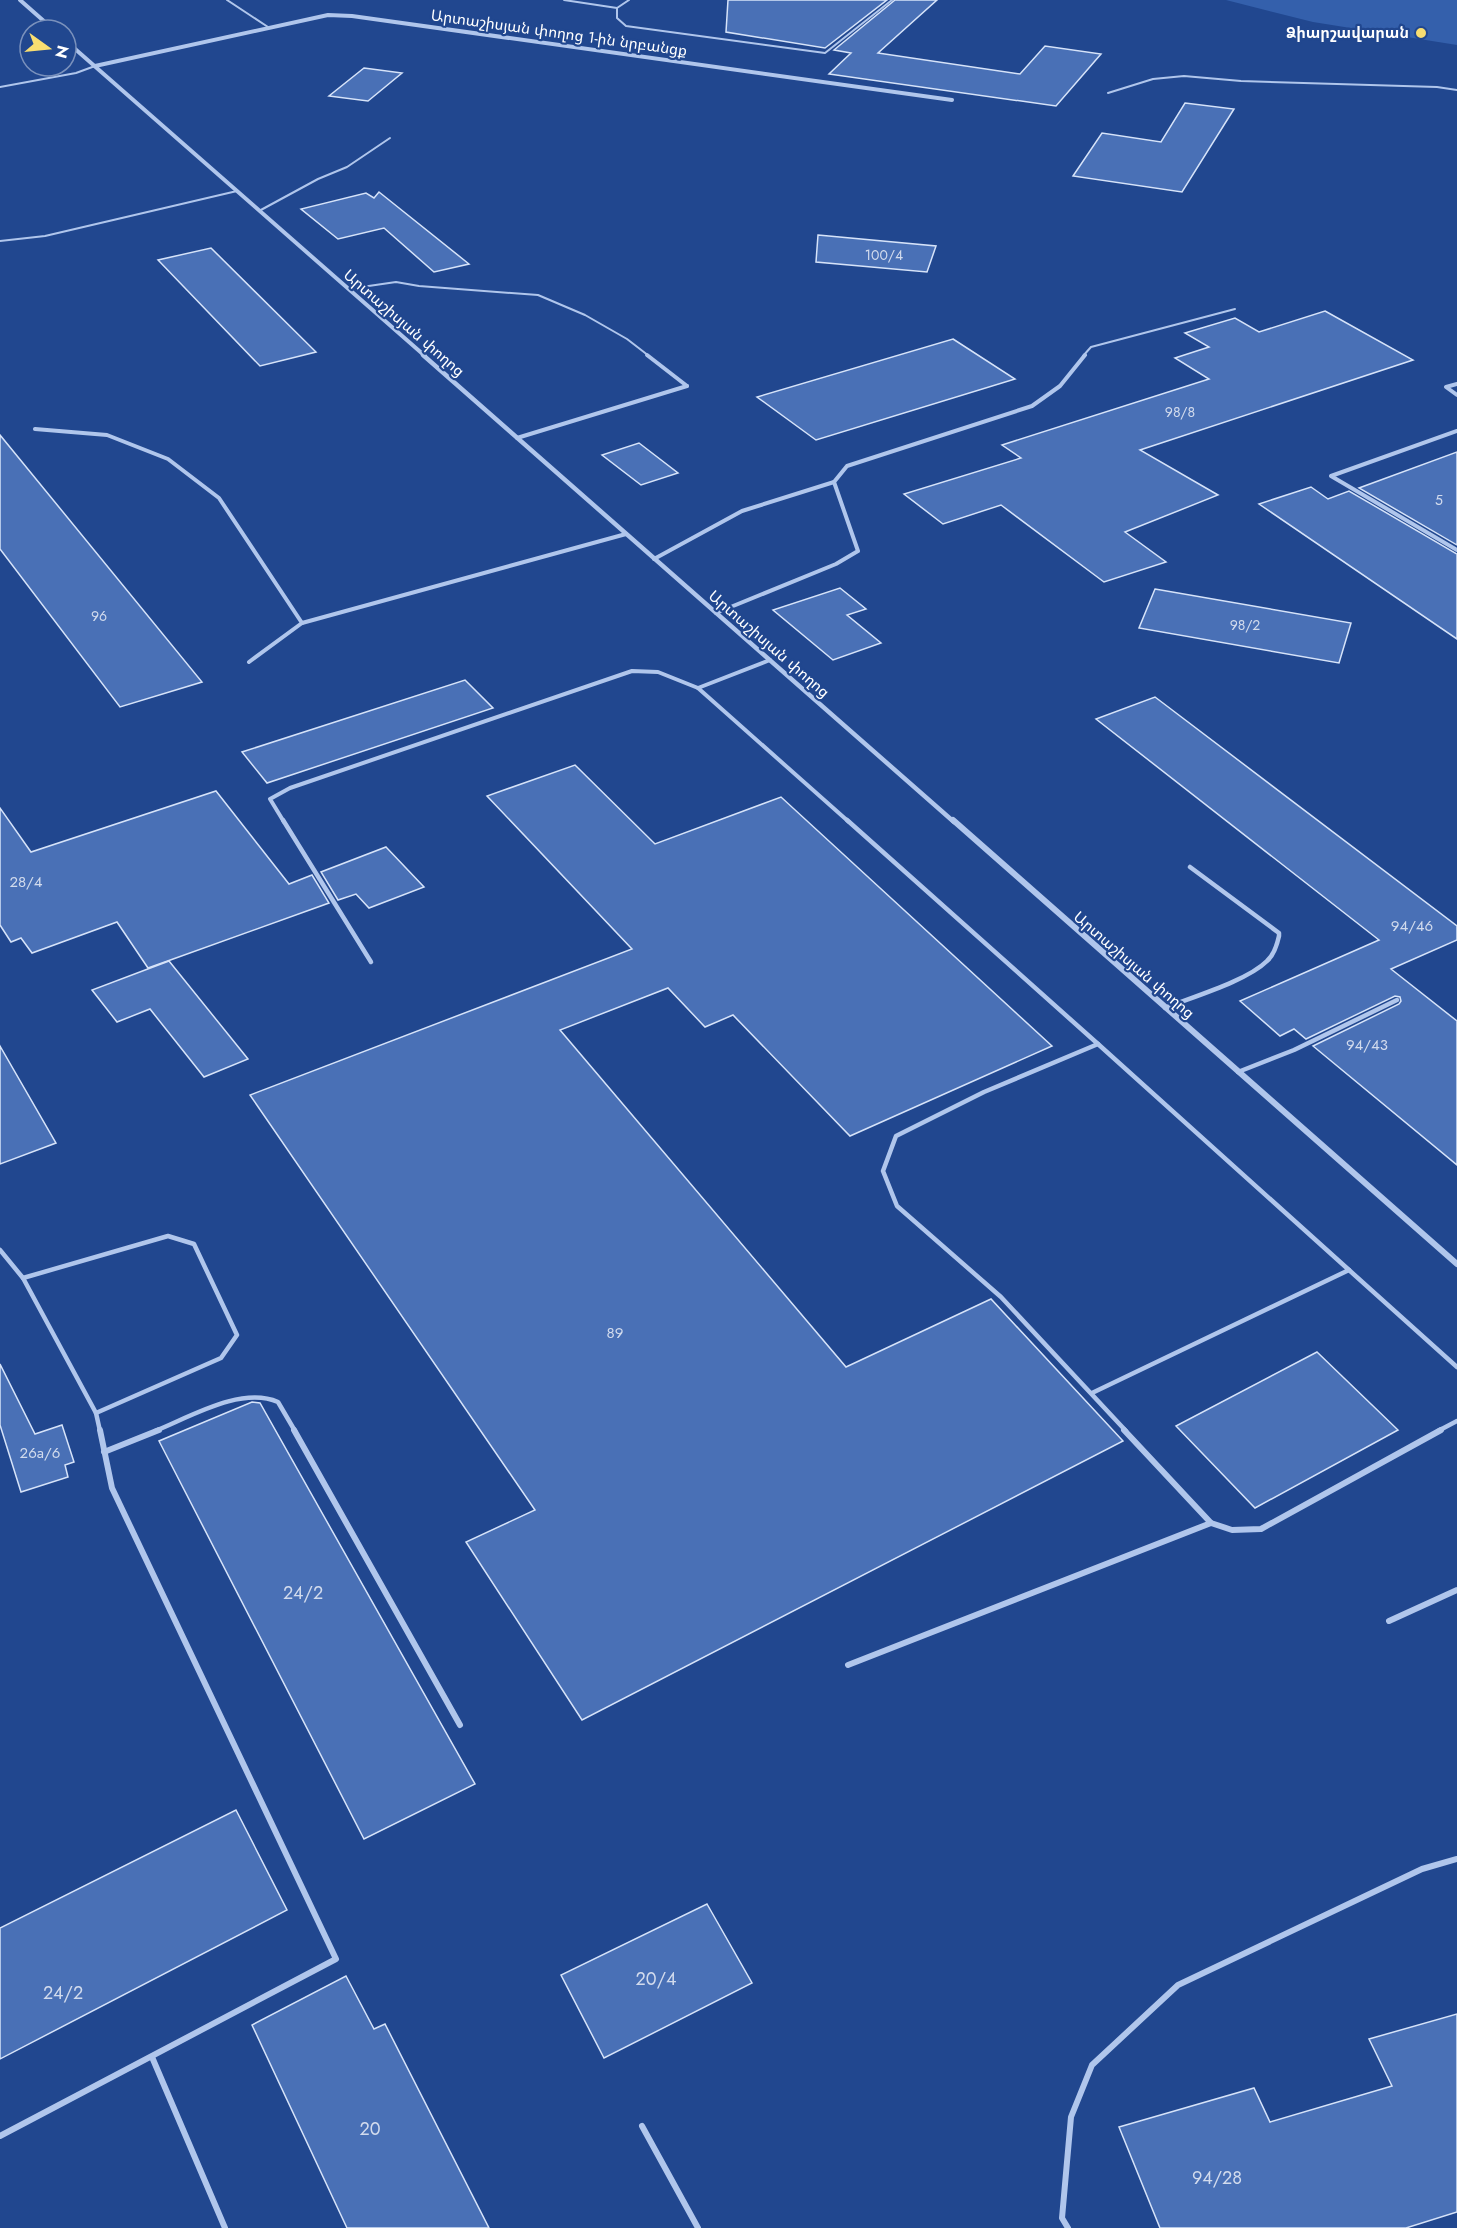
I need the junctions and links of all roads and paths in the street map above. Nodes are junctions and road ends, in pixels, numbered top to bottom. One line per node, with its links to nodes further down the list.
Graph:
1 (20, 0): 7 (street)
2 (227, 0): 8 (lane)
3 (564, 0): 6 (lane)
4 (629, 0): 6 (lane)
5 (892, 0): 6 (lane)
6 (617, 8)
7 (40, 18)
8 (268, 27): 10 (street, Արտաշիսյան փողոց 1-ին նրբանցք); 14 (street, Արտաշիսյան փողոց 1-ին նրբանցք)
9 (78, 52): 10 (street, Արտաշիսյան փողոց)
10 (94, 66): 11 (lane); 16 (street, Արտաշիսյան փողոց)
11 (0, 87)
12 (1457, 90): 13 (lane)
13 (1108, 93)
14 (952, 100)
15 (390, 138): 17 (lane)
16 (237, 191): 17 (street, Արտաշիսյան փողոց); 18 (lane)
17 (259, 211): 19 (street, Արտաշիսյան փողոց)
18 (0, 241)
19 (348, 289): 25 (street, Արտաշիսյան փողոց); 25 (lane)
20 (1235, 309): 26 (lane)
21 (1457, 384): 22 (lane)
22 (1457, 395)
23 (36, 429): 31 (lane)
24 (1457, 431): 28 (lane)
25 (517, 438): 27 (street, Արտաշիսյան փողոց)
26 (834, 482): 29 (lane); 30 (lane)
27 (626, 534): 29 (street, Արտաշիսյան փողոց); 31 (lane)
28 (1457, 550)
29 (654, 559): 30 (street, Արտաշիսյան փողոց)
30 (716, 613): 32 (street, Արտաշիսյան փողոց)
31 (303, 623): 33 (lane)
32 (770, 660): 34 (lane); 38 (street, Արտաշիսյան փողոց)
33 (249, 662)
34 (698, 688): 36 (lane); 39 (lane)
35 (1190, 867): 38 (lane)
36 (371, 963)
37 (1397, 1000): 40 (lane)
38 (1165, 1008): 40 (street, Արտաշիսյան փողոց)
39 (1098, 1044): 43 (lane); 46 (lane)
40 (1238, 1072): 42 (street, Արտաշիսյան փողոց)
41 (0, 1250): 44 (lane)
42 (1457, 1264)
43 (1350, 1270): 45 (lane); 46 (lane)
44 (23, 1278): 47 (lane); 47 (lane)
45 (1457, 1367)
46 (1092, 1393): 50 (lane)
47 (96, 1413): 49 (lane)
48 (1457, 1421): 50 (lane)
49 (104, 1452): 54 (lane); 56 (lane)
50 (1211, 1523): 53 (lane)
51 (1457, 1590): 52 (lane)
52 (1389, 1621)
53 (848, 1665)
54 (460, 1725)
55 (1457, 1859): 61 (lane)
56 (152, 2057): 58 (lane); 59 (lane)
57 (642, 2126): 60 (lane)
58 (0, 2136)
59 (225, 2228)
60 (698, 2228)
61 (1068, 2228)

